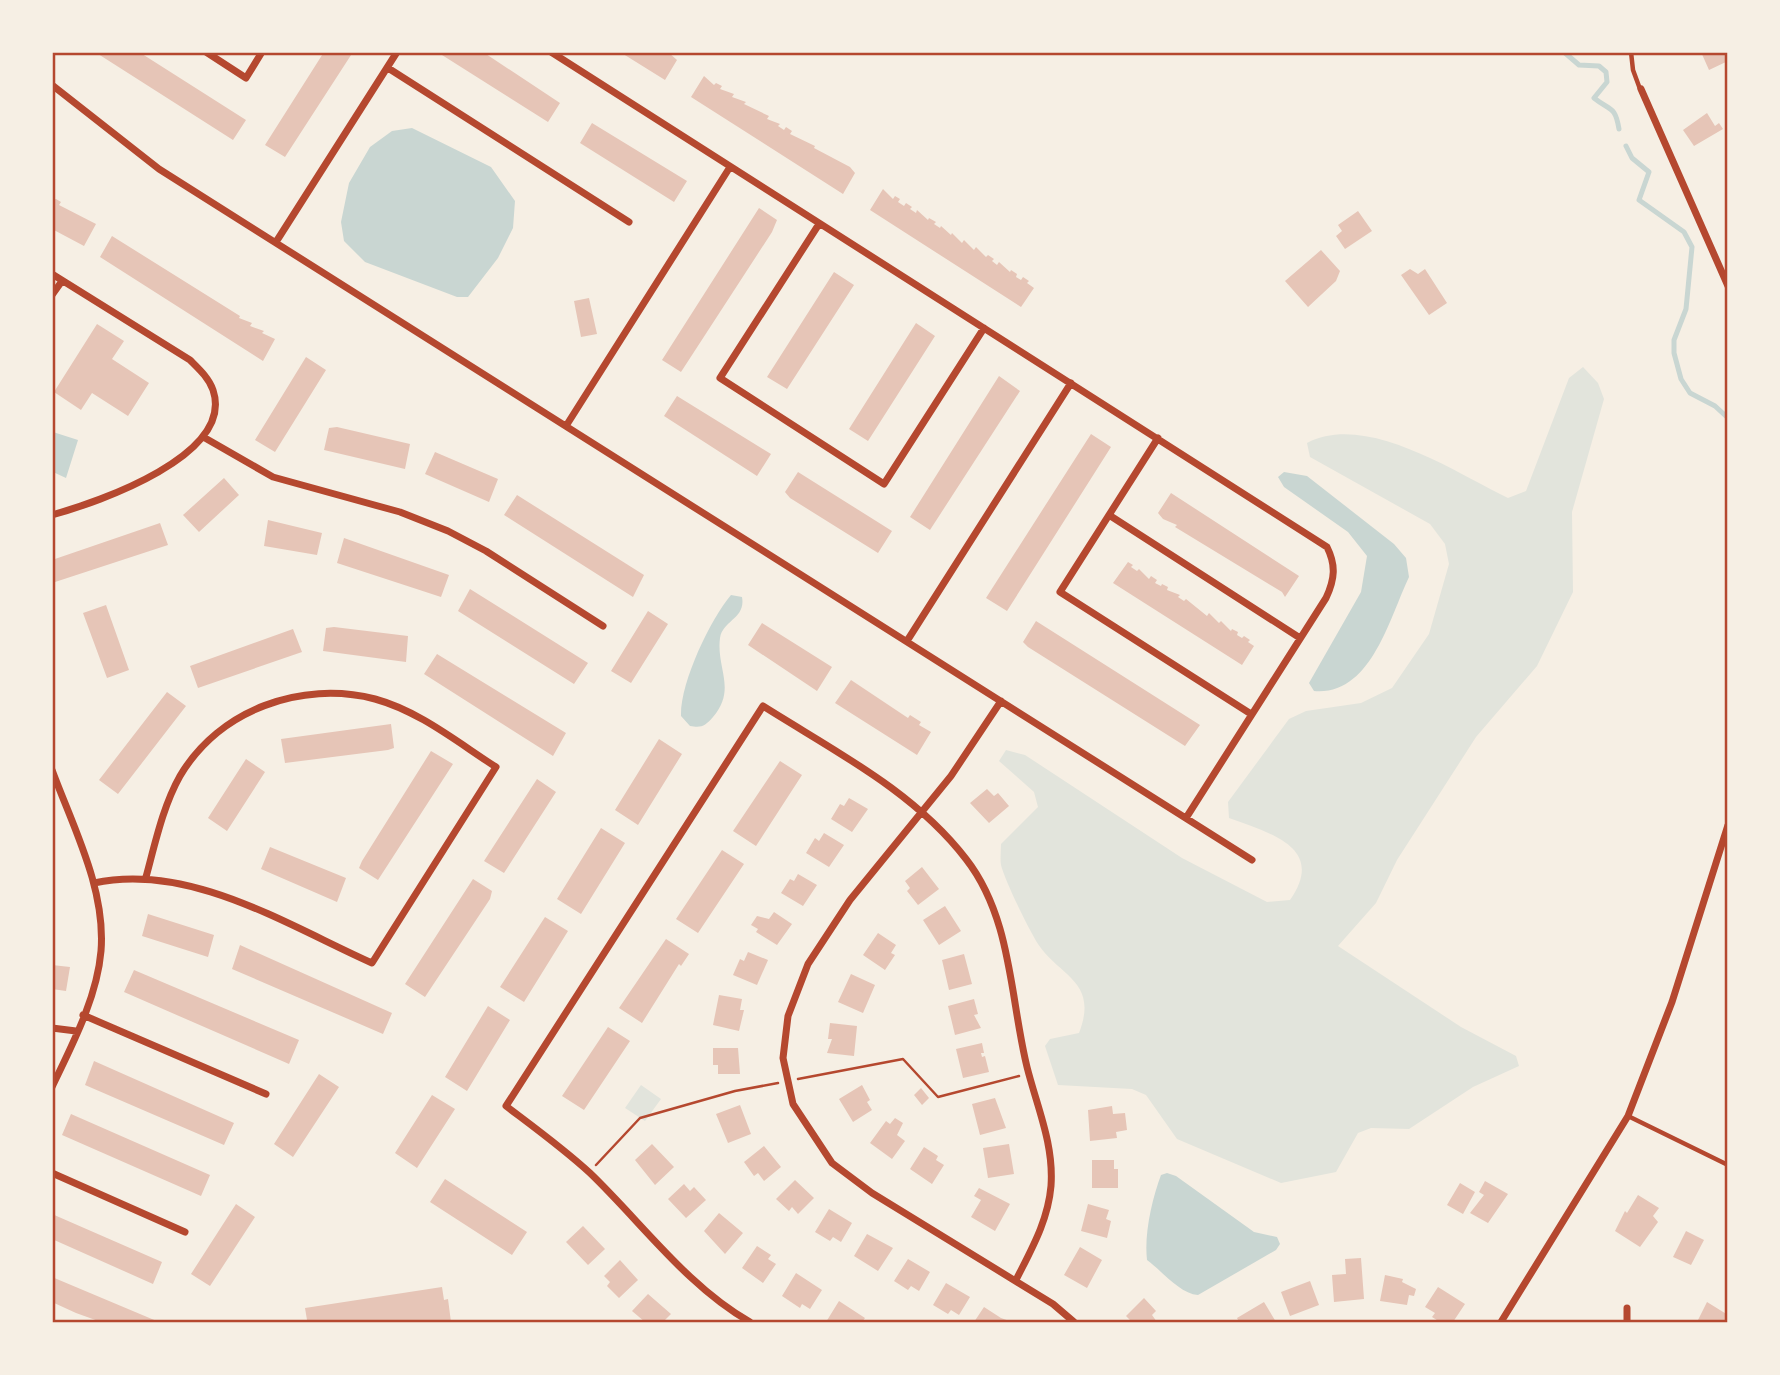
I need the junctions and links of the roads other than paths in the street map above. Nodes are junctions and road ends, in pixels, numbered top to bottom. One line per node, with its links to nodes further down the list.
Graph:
1 (206, 52): 2 (street)
2 (262, 52)
3 (397, 52): 6 (street)
4 (551, 52): 9 (street)
5 (1632, 52): 8 (lane)
6 (388, 68): 10 (street); 12 (street)
7 (52, 85): 12 (street)
8 (1641, 89): 15 (street)
9 (730, 167): 11 (street); 19 (street)
10 (629, 222)
11 (819, 224): 17 (street); 17 (street)
12 (276, 242): 19 (street)
13 (52, 274): 14 (street)
14 (62, 281): 16 (street); 20 (street)
15 (1727, 286)
16 (52, 295)
17 (984, 328): 18 (street)
18 (1072, 383): 21 (street); 26 (street)
19 (566, 426): 26 (street)
20 (205, 438): 22 (street); 24 (street)
21 (1158, 438): 23 (street); 25 (street)
22 (52, 515)
23 (1109, 515): 25 (street); 28 (street)
24 (603, 626)
25 (1300, 638): 28 (street)
26 (907, 641): 27 (street)
27 (1001, 701): 30 (street); 31 (street)
28 (1251, 714): 31 (street)
29 (52, 770): 35 (street)
30 (921, 813): 45 (street); 45 (street); 47 (street)
31 (1186, 818): 33 (street)
32 (1727, 825): 41 (street)
33 (1252, 860)
34 (146, 877): 34 (street); 35 (street)
35 (94, 883): 36 (street)
36 (83, 1015): 38 (street); 40 (street)
37 (52, 1028): 38 (street)
38 (76, 1031): 39 (street)
39 (52, 1087)
40 (266, 1094)
41 (1628, 1116): 42 (lane); 49 (street)
42 (1727, 1165)
43 (52, 1172): 44 (street)
44 (185, 1232)
45 (1016, 1280): 48 (street)
46 (1627, 1308): 50 (street)
47 (750, 1322)
48 (1074, 1322)
49 (1501, 1322)
50 (1627, 1322)

